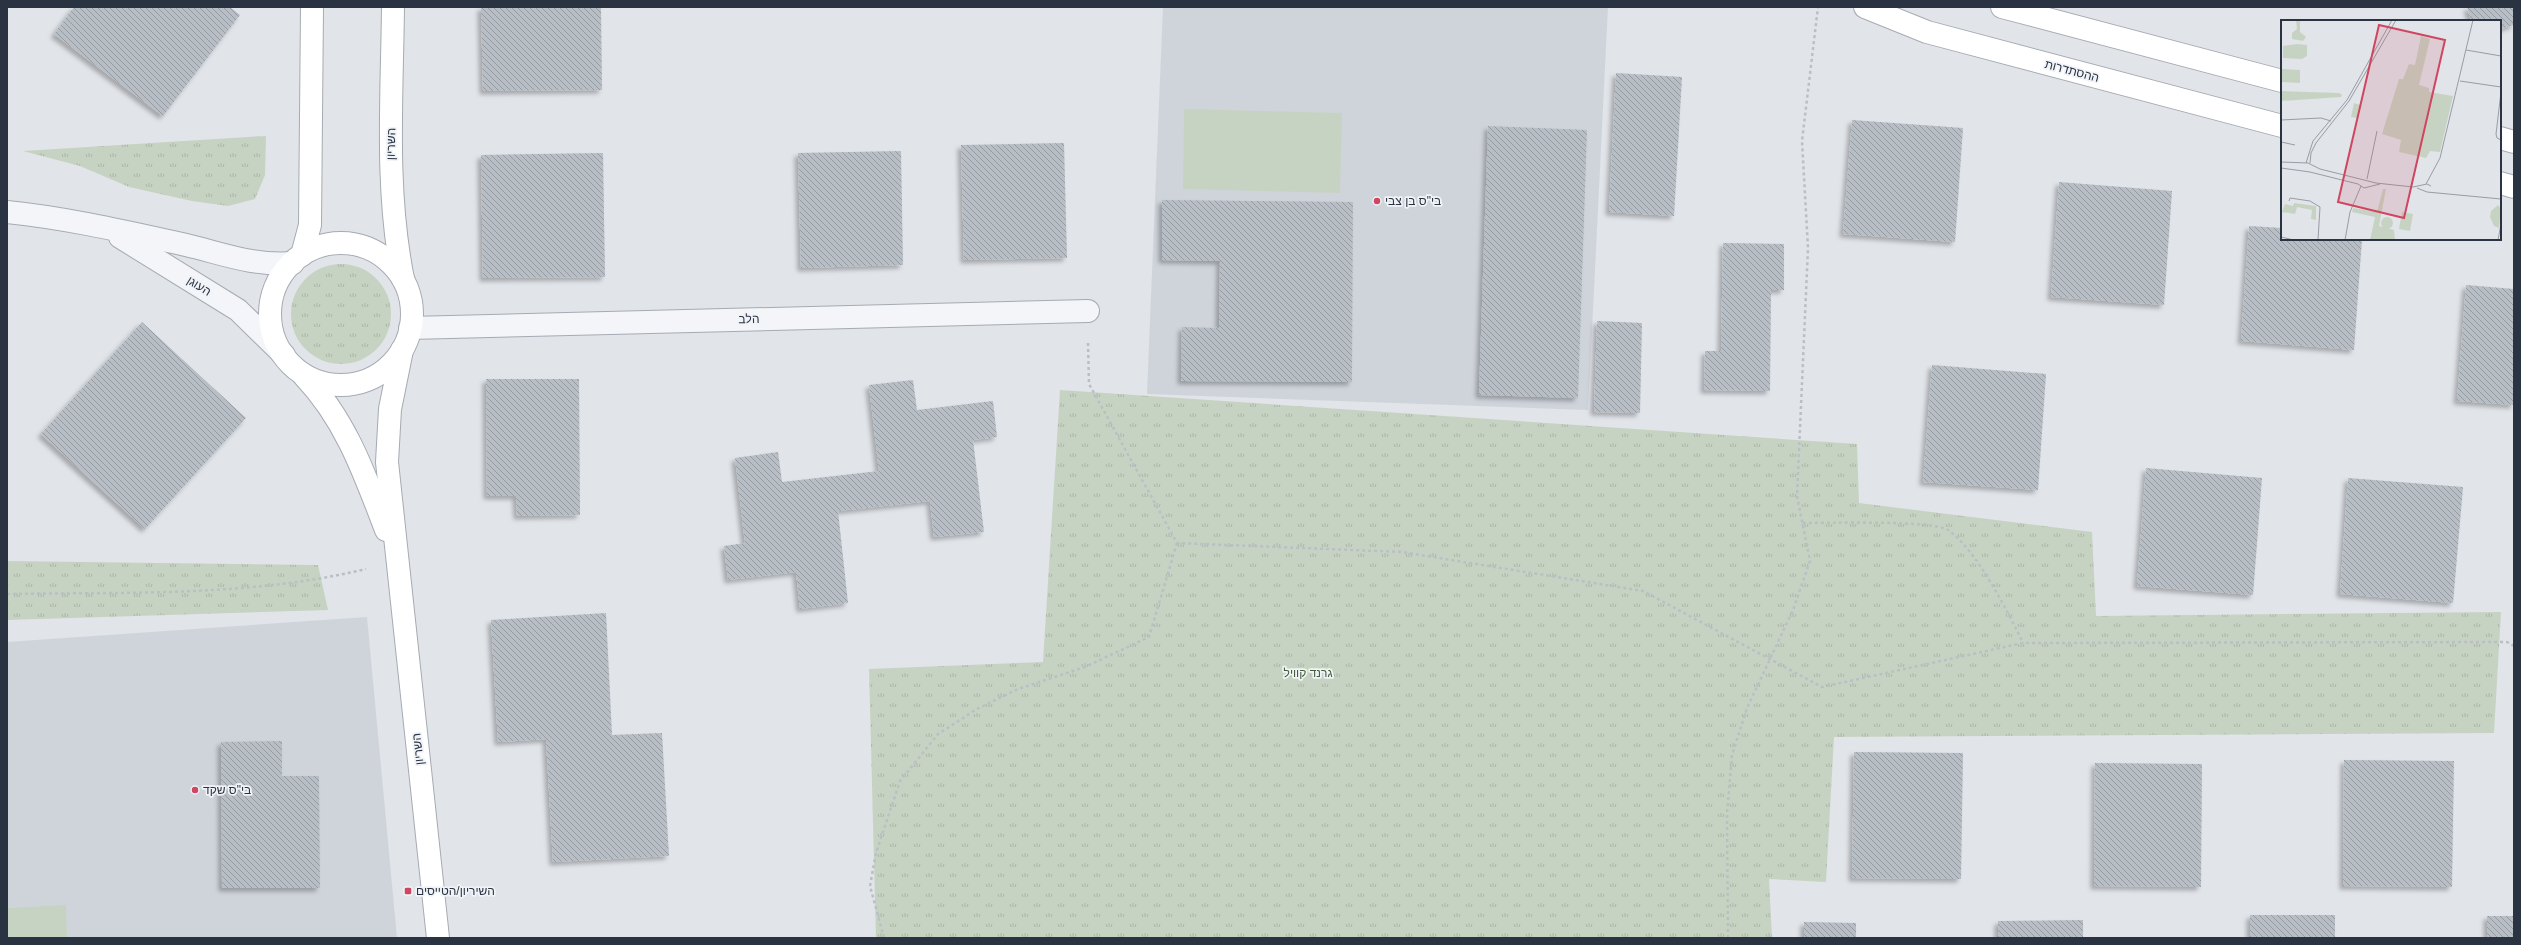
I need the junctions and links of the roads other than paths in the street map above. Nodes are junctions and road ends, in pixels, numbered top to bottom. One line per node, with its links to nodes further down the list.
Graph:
1 (312, 7): 13 (street)
2 (393, 7): 14 (street, השריון)
3 (1865, 7): 6 (street, ההסתדרות)
4 (2002, 7): 5 (street)
5 (2281, 81)
6 (2281, 126)
7 (2501, 138): 8 (street)
8 (2514, 142)
9 (2501, 183): 10 (street)
10 (2514, 187)
11 (7, 212): 12 (street, העוגן)
12 (105, 227): 13 (street, העוגן); 18 (street, העוגן)
13 (298, 259): 14 (street); 18 (street)
14 (403, 280): 16 (street)
15 (1088, 311): 16 (street, הלב)
16 (410, 328): 17 (street)
17 (402, 350): 19 (street); 20 (street, השריון)
18 (284, 355): 19 (street)
19 (301, 372): 20 (street, השריון)
20 (398, 561): 21 (street, השריון)
21 (438, 938)

